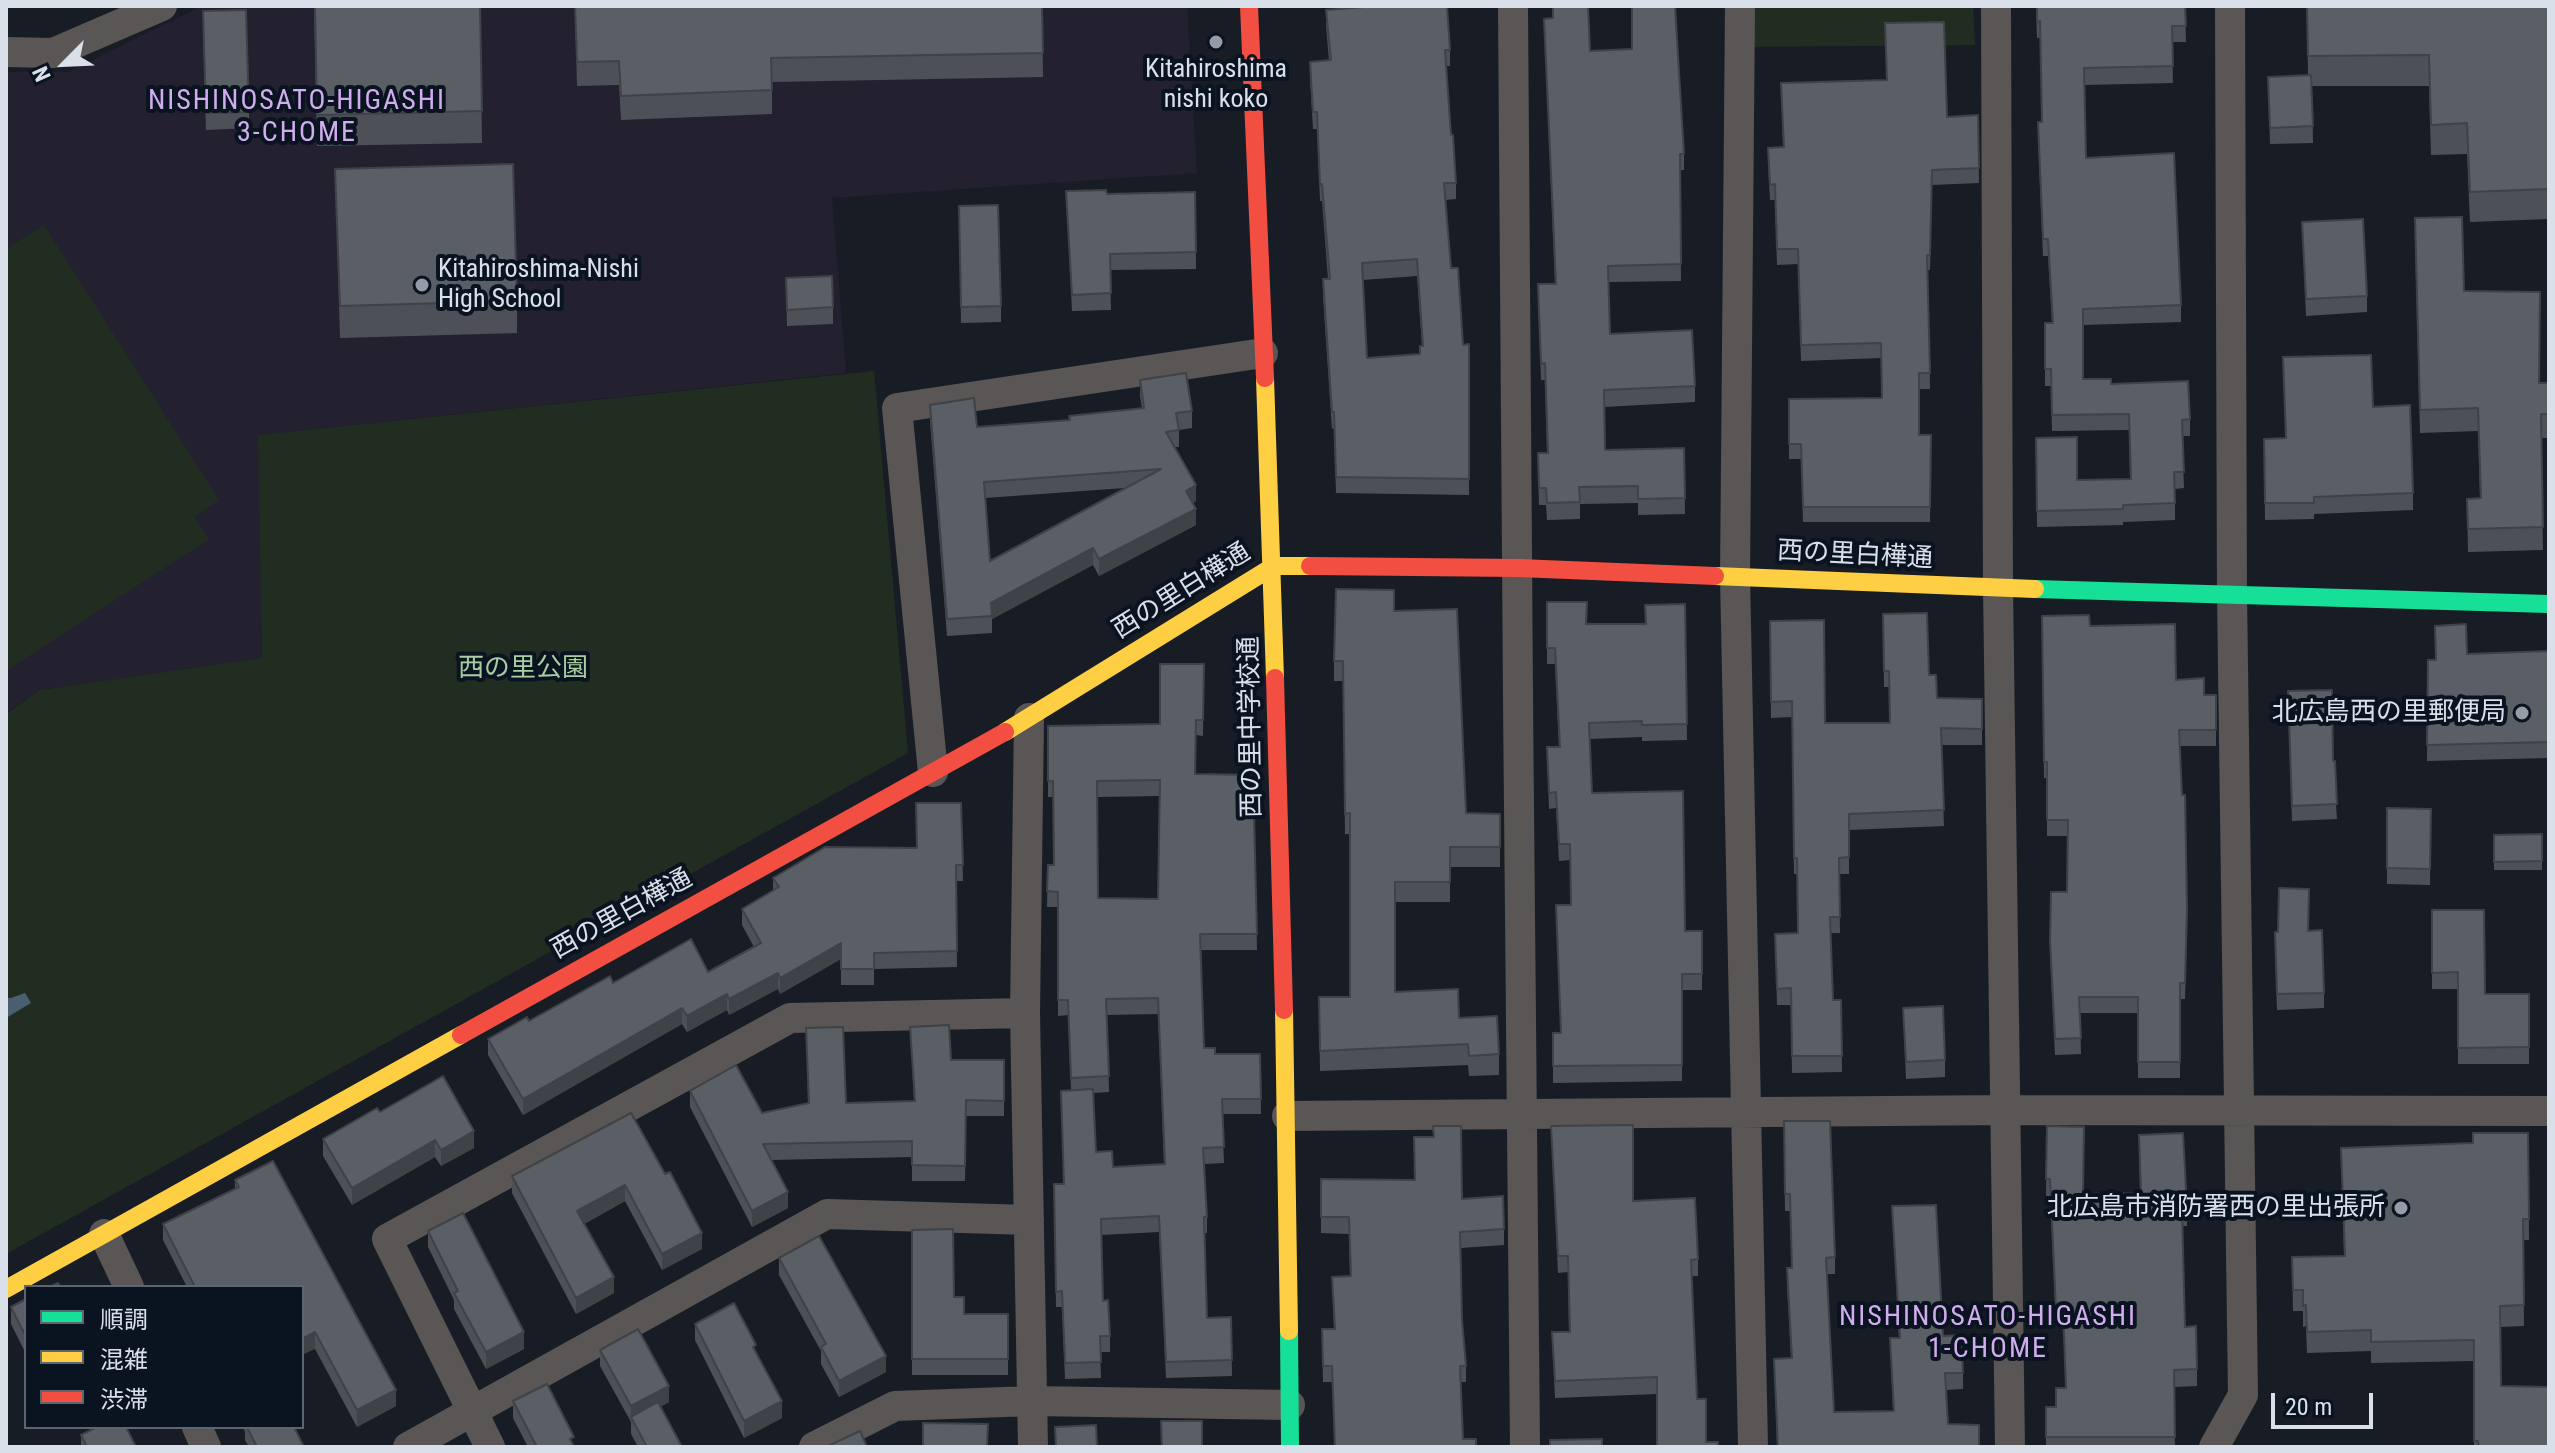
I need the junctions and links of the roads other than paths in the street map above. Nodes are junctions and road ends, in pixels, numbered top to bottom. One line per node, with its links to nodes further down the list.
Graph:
1 (162, 6): 7 (street)
2 (1249, 6): 8 (street, 西の里中学校通)
3 (1513, 6): 10 (street)
4 (1740, 6): 11 (street)
5 (1996, 6): 12 (street)
6 (2230, 6): 13 (street)
7 (6, 52)
8 (1263, 353): 9 (street, 西の里中学校通); 16 (street)
9 (1274, 566): 10 (street, 西の里白樺通); 15 (street, 西の里白樺通); 22 (street, 西の里中学校通)
10 (1519, 568): 11 (street, 西の里白樺通); 23 (street)
11 (1735, 576): 12 (street, 西の里白樺通); 21 (street)
12 (1998, 588): 13 (street, 西の里白樺通); 18 (street)
13 (2232, 594): 14 (street, 西の里白樺通); 19 (street)
14 (2549, 604)
15 (1029, 718): 16 (street, 西の里白樺通); 17 (street)
16 (933, 772): 25 (street, 西の里白樺通)
17 (1025, 1013): 24 (street); 30 (street)
18 (2006, 1110): 19 (street); 21 (street); 38 (street)
19 (2238, 1111): 20 (street); 39 (street)
20 (2549, 1111)
21 (1745, 1113): 23 (street); 37 (street)
22 (1287, 1116): 23 (street); 29 (street, 西の里中学校通)
23 (1520, 1116): 36 (street)
24 (1029, 1220): 28 (street); 30 (street)
25 (104, 1234): 26 (street); 27 (street, 西の里白樺通)
26 (128, 1285)
27 (6, 1289)
28 (1032, 1401): 29 (street); 33 (street); 34 (street)
29 (1290, 1405): 35 (street, 西の里中学校通)
30 (472, 1410): 31 (street); 32 (street)
31 (408, 1447)
32 (490, 1447)
33 (814, 1447)
34 (1033, 1447)
35 (1290, 1447)
36 (1525, 1447)
37 (1753, 1447)
38 (2010, 1447)
39 (2214, 1447)

